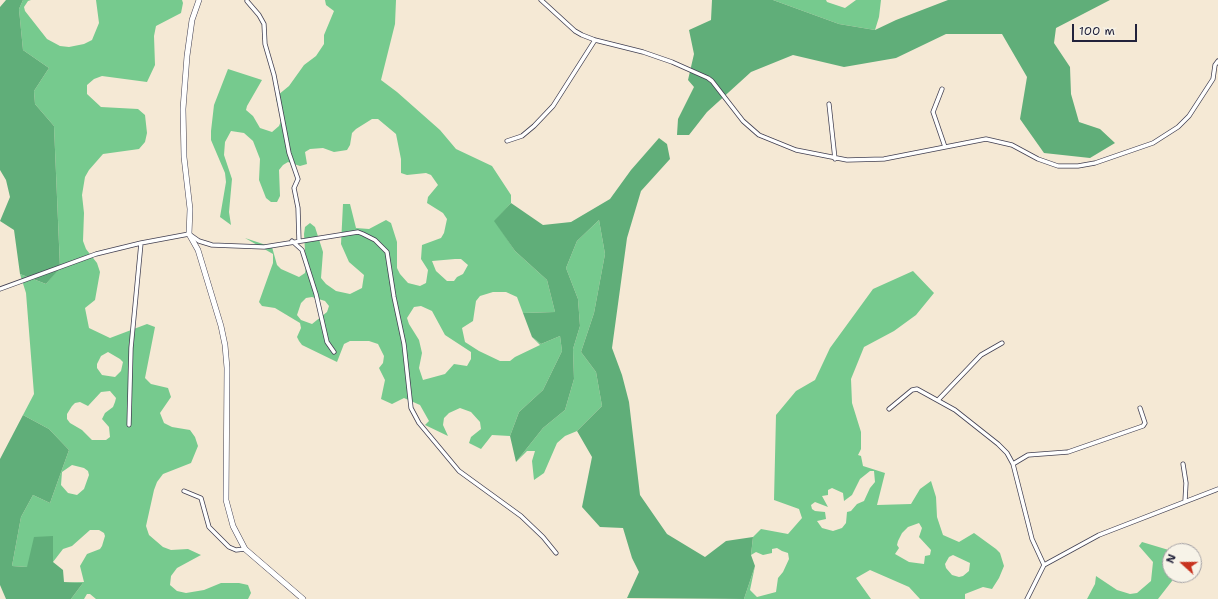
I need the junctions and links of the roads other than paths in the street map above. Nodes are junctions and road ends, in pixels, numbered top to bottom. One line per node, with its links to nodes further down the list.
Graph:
1 (199, 0): 12 (main road)
2 (541, 0): 4 (street)
3 (247, 1): 14 (street)
4 (595, 40): 9 (street); 11 (street)
5 (1218, 61): 6 (street)
6 (1216, 65): 10 (street)
7 (942, 89): 10 (street)
8 (828, 104): 11 (street)
9 (507, 141)
10 (945, 147): 11 (street)
11 (835, 159)
12 (190, 234): 13 (street); 15 (street); 28 (main road)
13 (292, 241): 14 (street); 18 (street)
14 (299, 241): 29 (street)
15 (141, 243): 16 (street); 22 (street)
16 (0, 289)
17 (1002, 343): 19 (street)
18 (334, 352)
19 (938, 400): 21 (street); 23 (street)
20 (1140, 408): 23 (street)
21 (889, 409)
22 (129, 425)
23 (1013, 464): 30 (street)
24 (1183, 464): 27 (street)
25 (1218, 489): 27 (street)
26 (184, 491): 28 (street)
27 (1185, 501): 30 (street)
28 (245, 549): 31 (main road)
29 (556, 553)
30 (1044, 566): 32 (street)
31 (302, 599)
32 (1027, 599)

